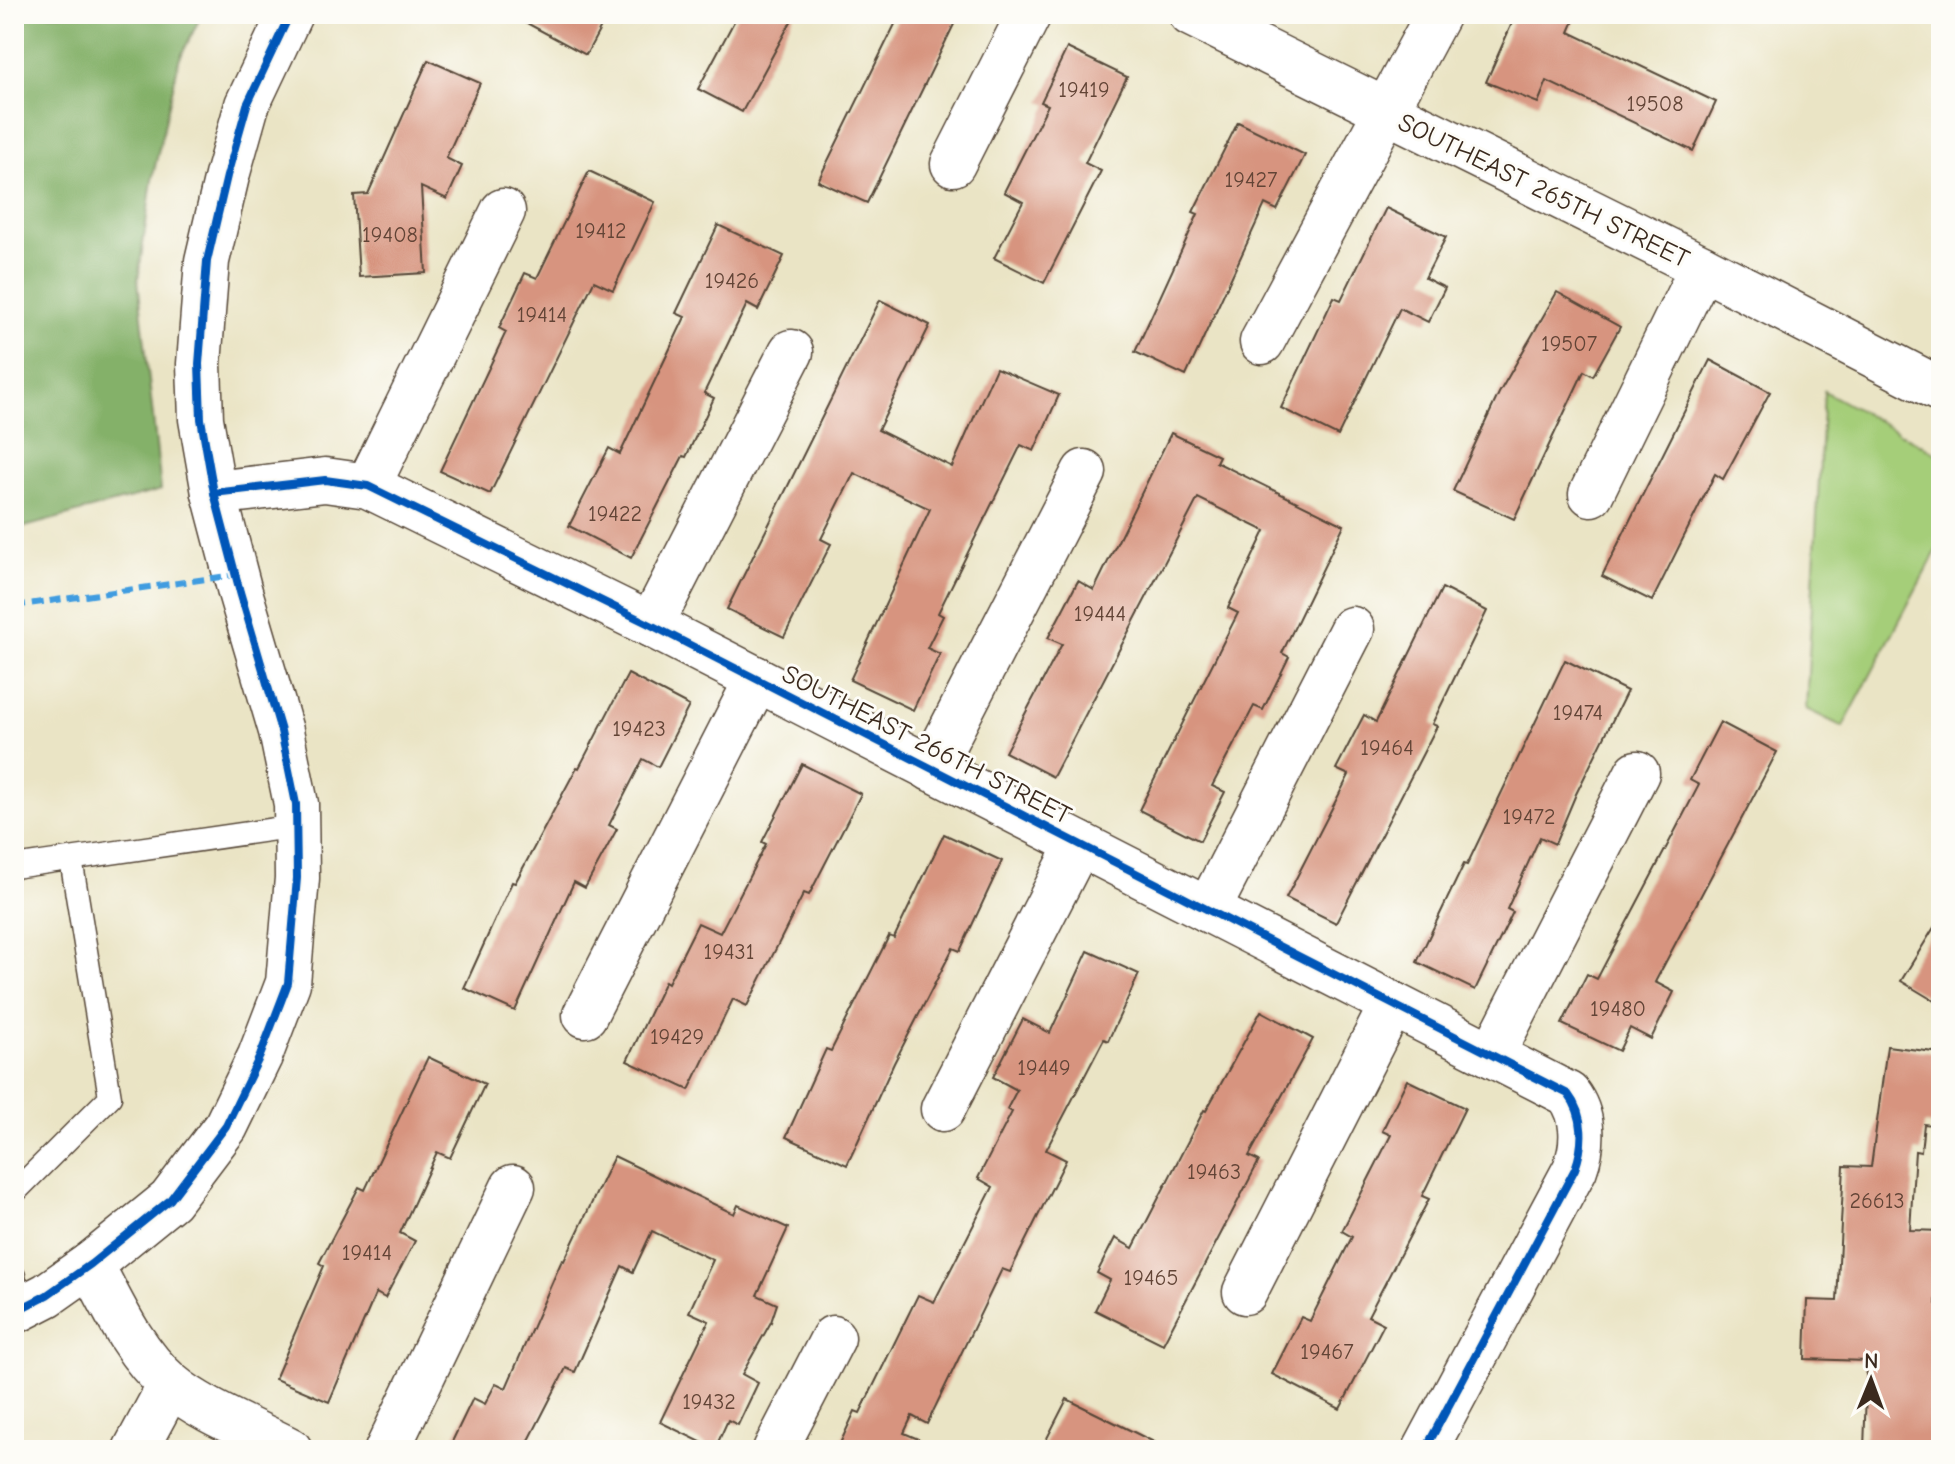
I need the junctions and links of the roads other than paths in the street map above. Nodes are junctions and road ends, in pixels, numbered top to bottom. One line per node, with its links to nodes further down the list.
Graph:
1 (290, 14): 14 (street)
2 (1029, 14): 6 (street)
3 (1191, 14): 5 (street, SOUTHEAST 265TH STREET)
4 (1438, 14): 5 (street)
5 (1387, 112): 8 (street, SOUTHEAST 265TH STREET); 9 (street, SOUTHEAST 265TH STREET)
6 (953, 164)
7 (503, 211): 13 (street)
8 (1702, 267): 11 (street, SOUTHEAST 265TH STREET); 15 (street, SOUTHEAST 265TH STREET)
9 (1262, 342)
10 (791, 352): 16 (street)
11 (1941, 390)
12 (1084, 472): 19 (street, SOUTHEAST 266TH STREET)
13 (368, 486): 14 (street, SOUTHEAST 266TH STREET); 16 (street, SOUTHEAST 266TH STREET)
14 (214, 493): 21 (street)
15 (1591, 494)
16 (651, 625): 18 (street, SOUTHEAST 266TH STREET)
17 (1352, 629): 25 (street)
18 (757, 679): 19 (street, SOUTHEAST 266TH STREET); 27 (street, SOUTHEAST 266TH STREET)
19 (931, 769): 22 (street, SOUTHEAST 266TH STREET)
20 (1637, 773): 28 (street)
21 (296, 826): 23 (lane); 32 (street)
22 (1079, 844): 25 (street, SOUTHEAST 266TH STREET); 29 (street, SOUTHEAST 266TH STREET)
23 (71, 859): 24 (lane); 31 (lane)
24 (14, 867)
25 (1208, 910): 26 (street, SOUTHEAST 266TH STREET)
26 (1392, 1004): 28 (street, SOUTHEAST 266TH STREET); 33 (street)
27 (585, 1015)
28 (1492, 1055): 41 (street, SOUTHEAST 266TH STREET)
29 (943, 1109)
30 (513, 1187): 39 (street)
31 (14, 1193)
32 (91, 1264): 34 (street); 36 (street)
33 (1245, 1292)
34 (16, 1299)
35 (833, 1338): 40 (street)
36 (170, 1385): 37 (street); 38 (street)
37 (135, 1450)
38 (290, 1450)
39 (387, 1450)
40 (775, 1450)
41 (1425, 1450)

